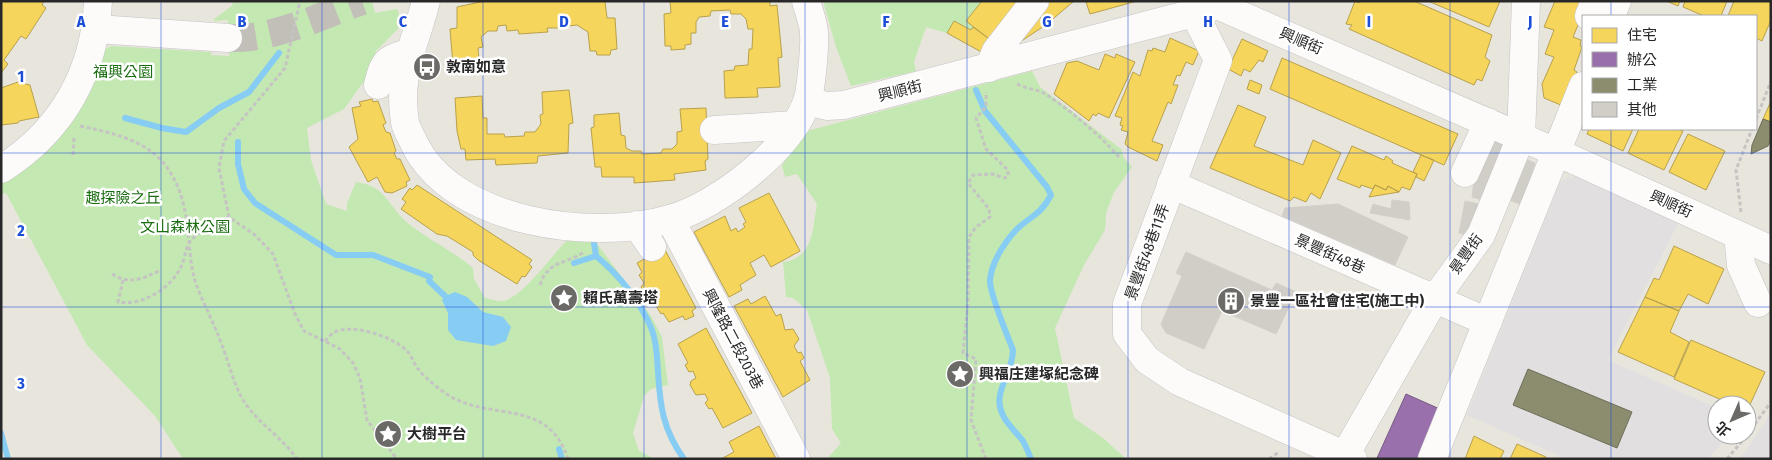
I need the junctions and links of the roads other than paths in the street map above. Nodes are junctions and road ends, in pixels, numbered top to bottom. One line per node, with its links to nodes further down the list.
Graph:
1 (98, 1): 11 (street)
2 (426, 1): 13 (street)
3 (806, 1): 17 (street)
4 (1035, 1): 14 (street)
5 (1526, 1): 21 (street, 景豐街)
6 (1595, 1): 9 (street)
7 (1617, 1): 10 (street)
8 (1194, 13): 14 (street, 興順街); 18 (street, 興順街); 25 (street, 景豐街48巷11弄)
9 (1589, 15)
10 (1611, 15)
11 (97, 29): 12 (street); 23 (street)
12 (228, 38)
13 (409, 53): 15 (street); 27 (street)
14 (987, 77): 17 (street, 興順街)
15 (378, 85)
16 (1582, 88): 22 (street)
17 (807, 101): 19 (street)
18 (1488, 122): 21 (street, 興順街); 24 (street)
19 (795, 125): 20 (street); 26 (street)
20 (714, 130)
21 (1521, 137): 22 (street, 興順街); 30 (street, 景豐街)
22 (1556, 152): 28 (street, 興順街); 32 (street)
23 (1, 169)
24 (1465, 172)
25 (1171, 184): 30 (street, 景豐街48巷); 33 (street, 景豐街48巷11弄)
26 (670, 219): 27 (street); 34 (street, 興隆路二段203巷)
27 (636, 225): 29 (street)
28 (1755, 243): 31 (street)
29 (652, 247)
30 (1434, 300): 32 (street, 景豐街48巷); 33 (street, 景豐街)
31 (1758, 303)
32 (1488, 322): 35 (street)
33 (1349, 457)
34 (796, 459)
35 (1432, 459)

